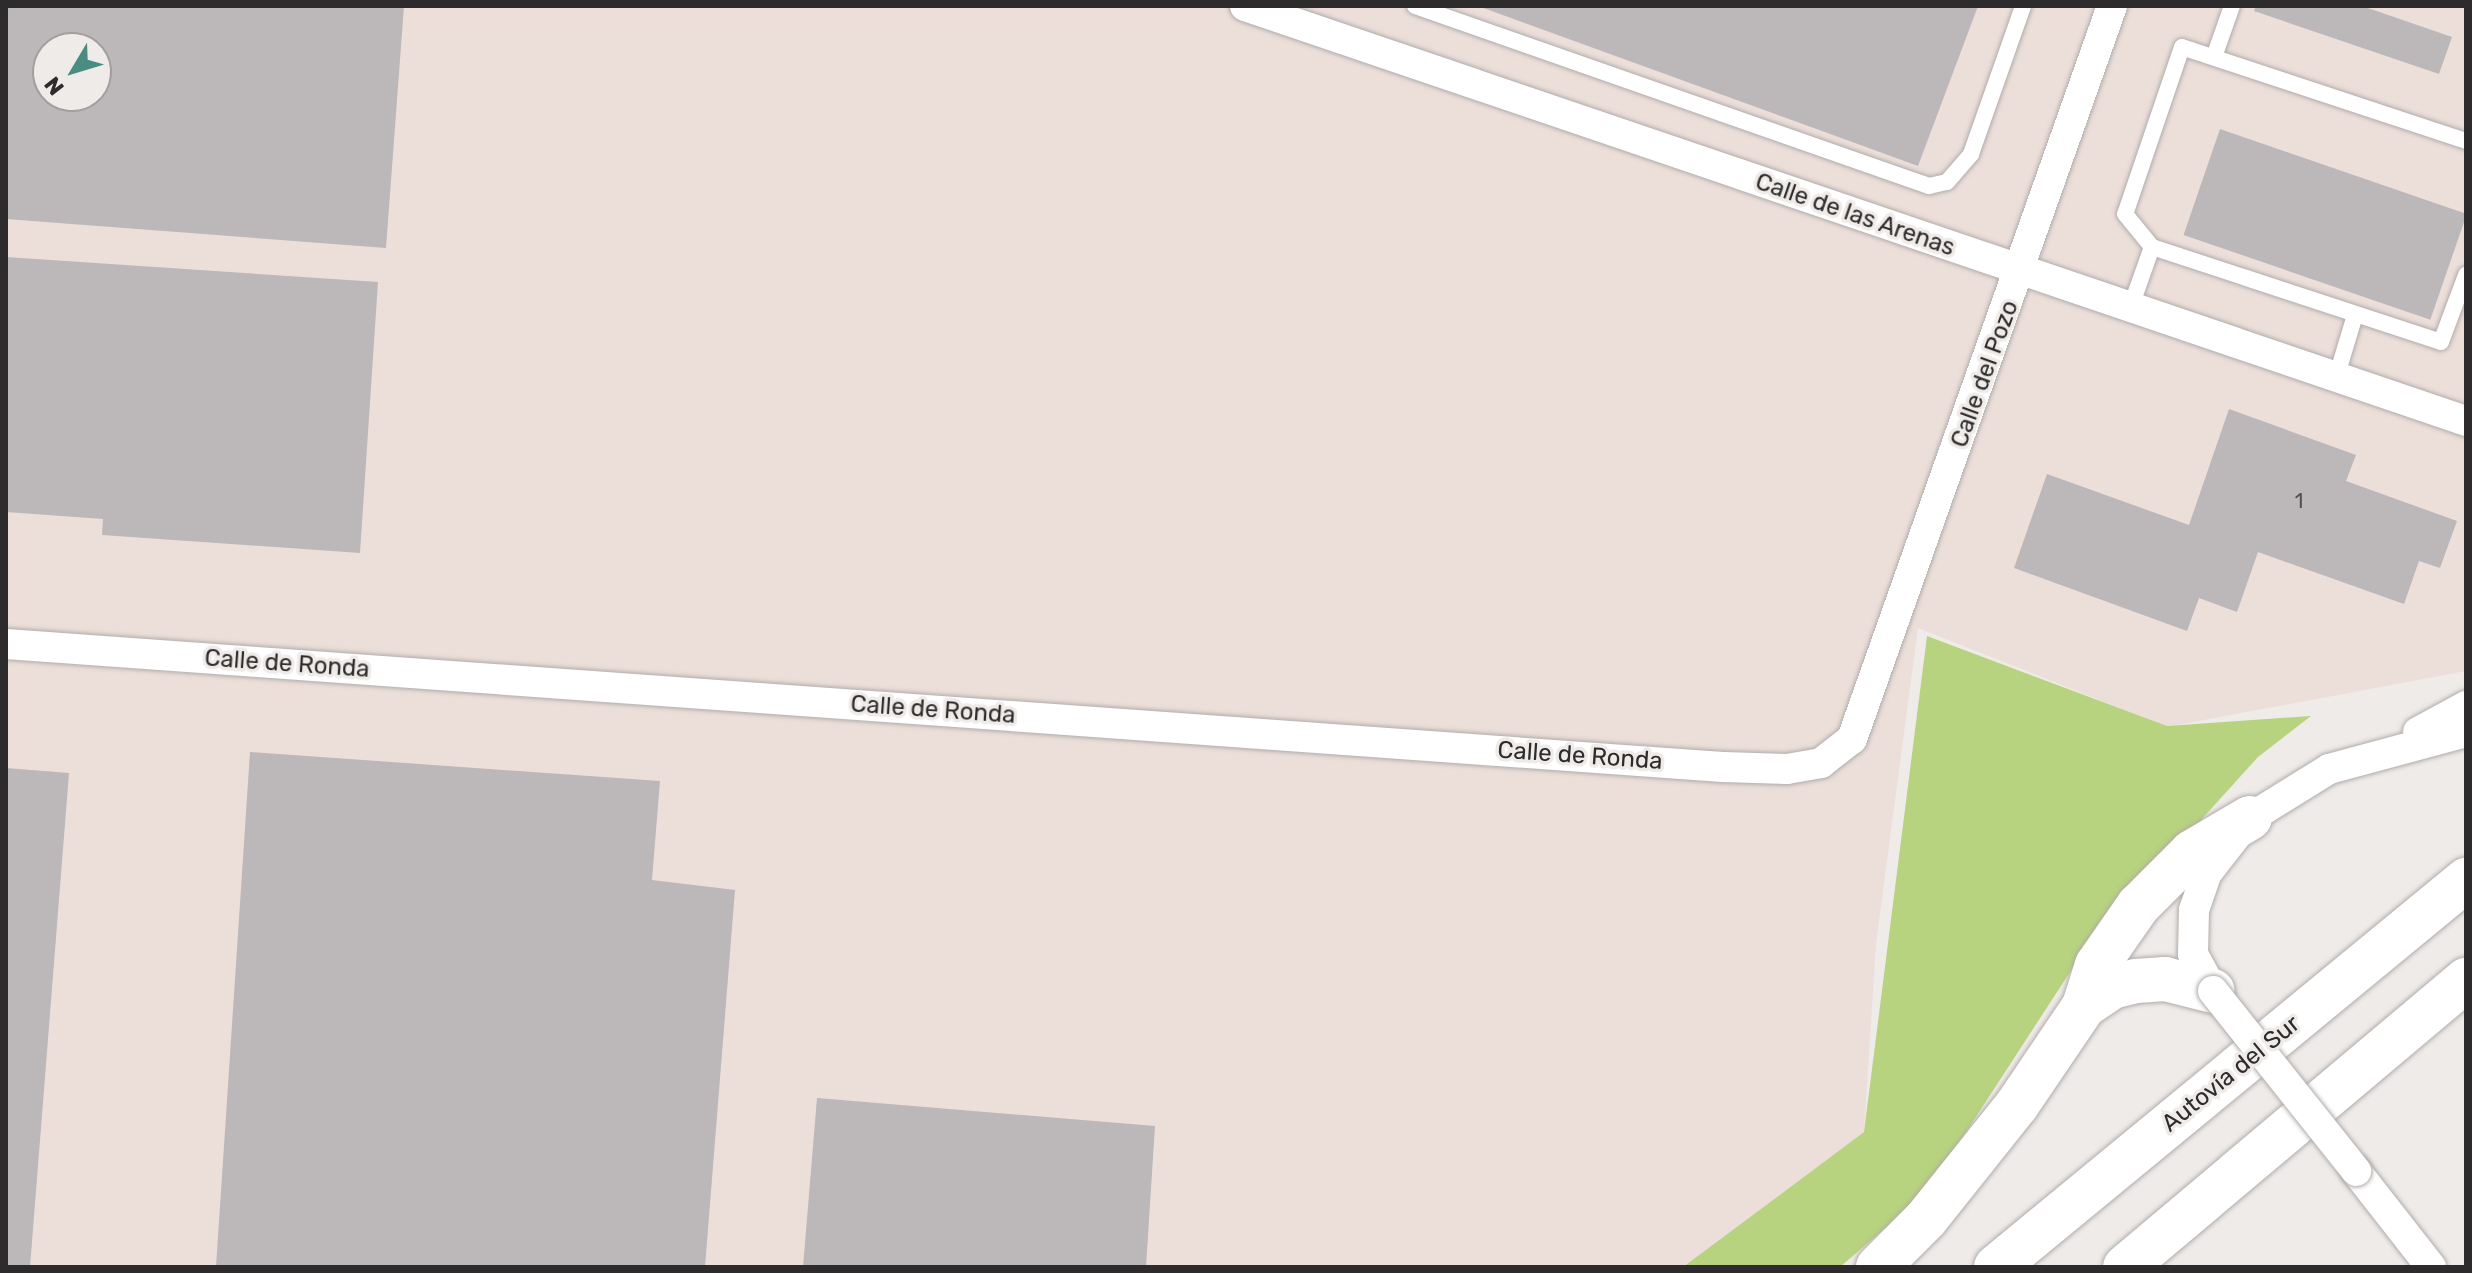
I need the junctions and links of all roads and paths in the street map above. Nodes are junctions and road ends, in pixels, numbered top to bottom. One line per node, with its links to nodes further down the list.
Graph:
1 (1245, 6): 6 (street, Calle de las Arenas)
2 (1415, 6): 3 (lane)
3 (2023, 6)
4 (2112, 6): 10 (street, Calle del Pozo)
5 (2232, 6): 7 (lane)
6 (1299, 15): 10 (street, Calle de las Arenas)
7 (2214, 57): 8 (lane); 9 (lane)
8 (2466, 141)
9 (2152, 247): 12 (lane); 13 (lane)
10 (2022, 273): 12 (street, Calle de las Arenas); 19 (street, Calle del Pozo)
11 (2466, 275): 13 (lane)
12 (2130, 309): 14 (street, Calle de las Arenas)
13 (2355, 315): 14 (lane)
14 (2336, 378): 15 (street, Calle de las Arenas)
15 (2466, 421)
16 (6, 644): 19 (street, Calle de Ronda)
17 (2466, 706): 20 (street)
18 (2466, 732): 20 (street)
19 (1852, 739)
20 (2384, 749): 21 (street)
21 (2250, 818): 24 (street); 25 (highway)
22 (2466, 880): 27 (highway, Autovía del Sur)
23 (2466, 980): 28 (highway)
24 (2213, 991): 25 (highway); 29 (street, bridge)
25 (2084, 1006): 26 (highway)
26 (1878, 1267)
27 (1996, 1267)
28 (2125, 1267)
29 (2431, 1267)

